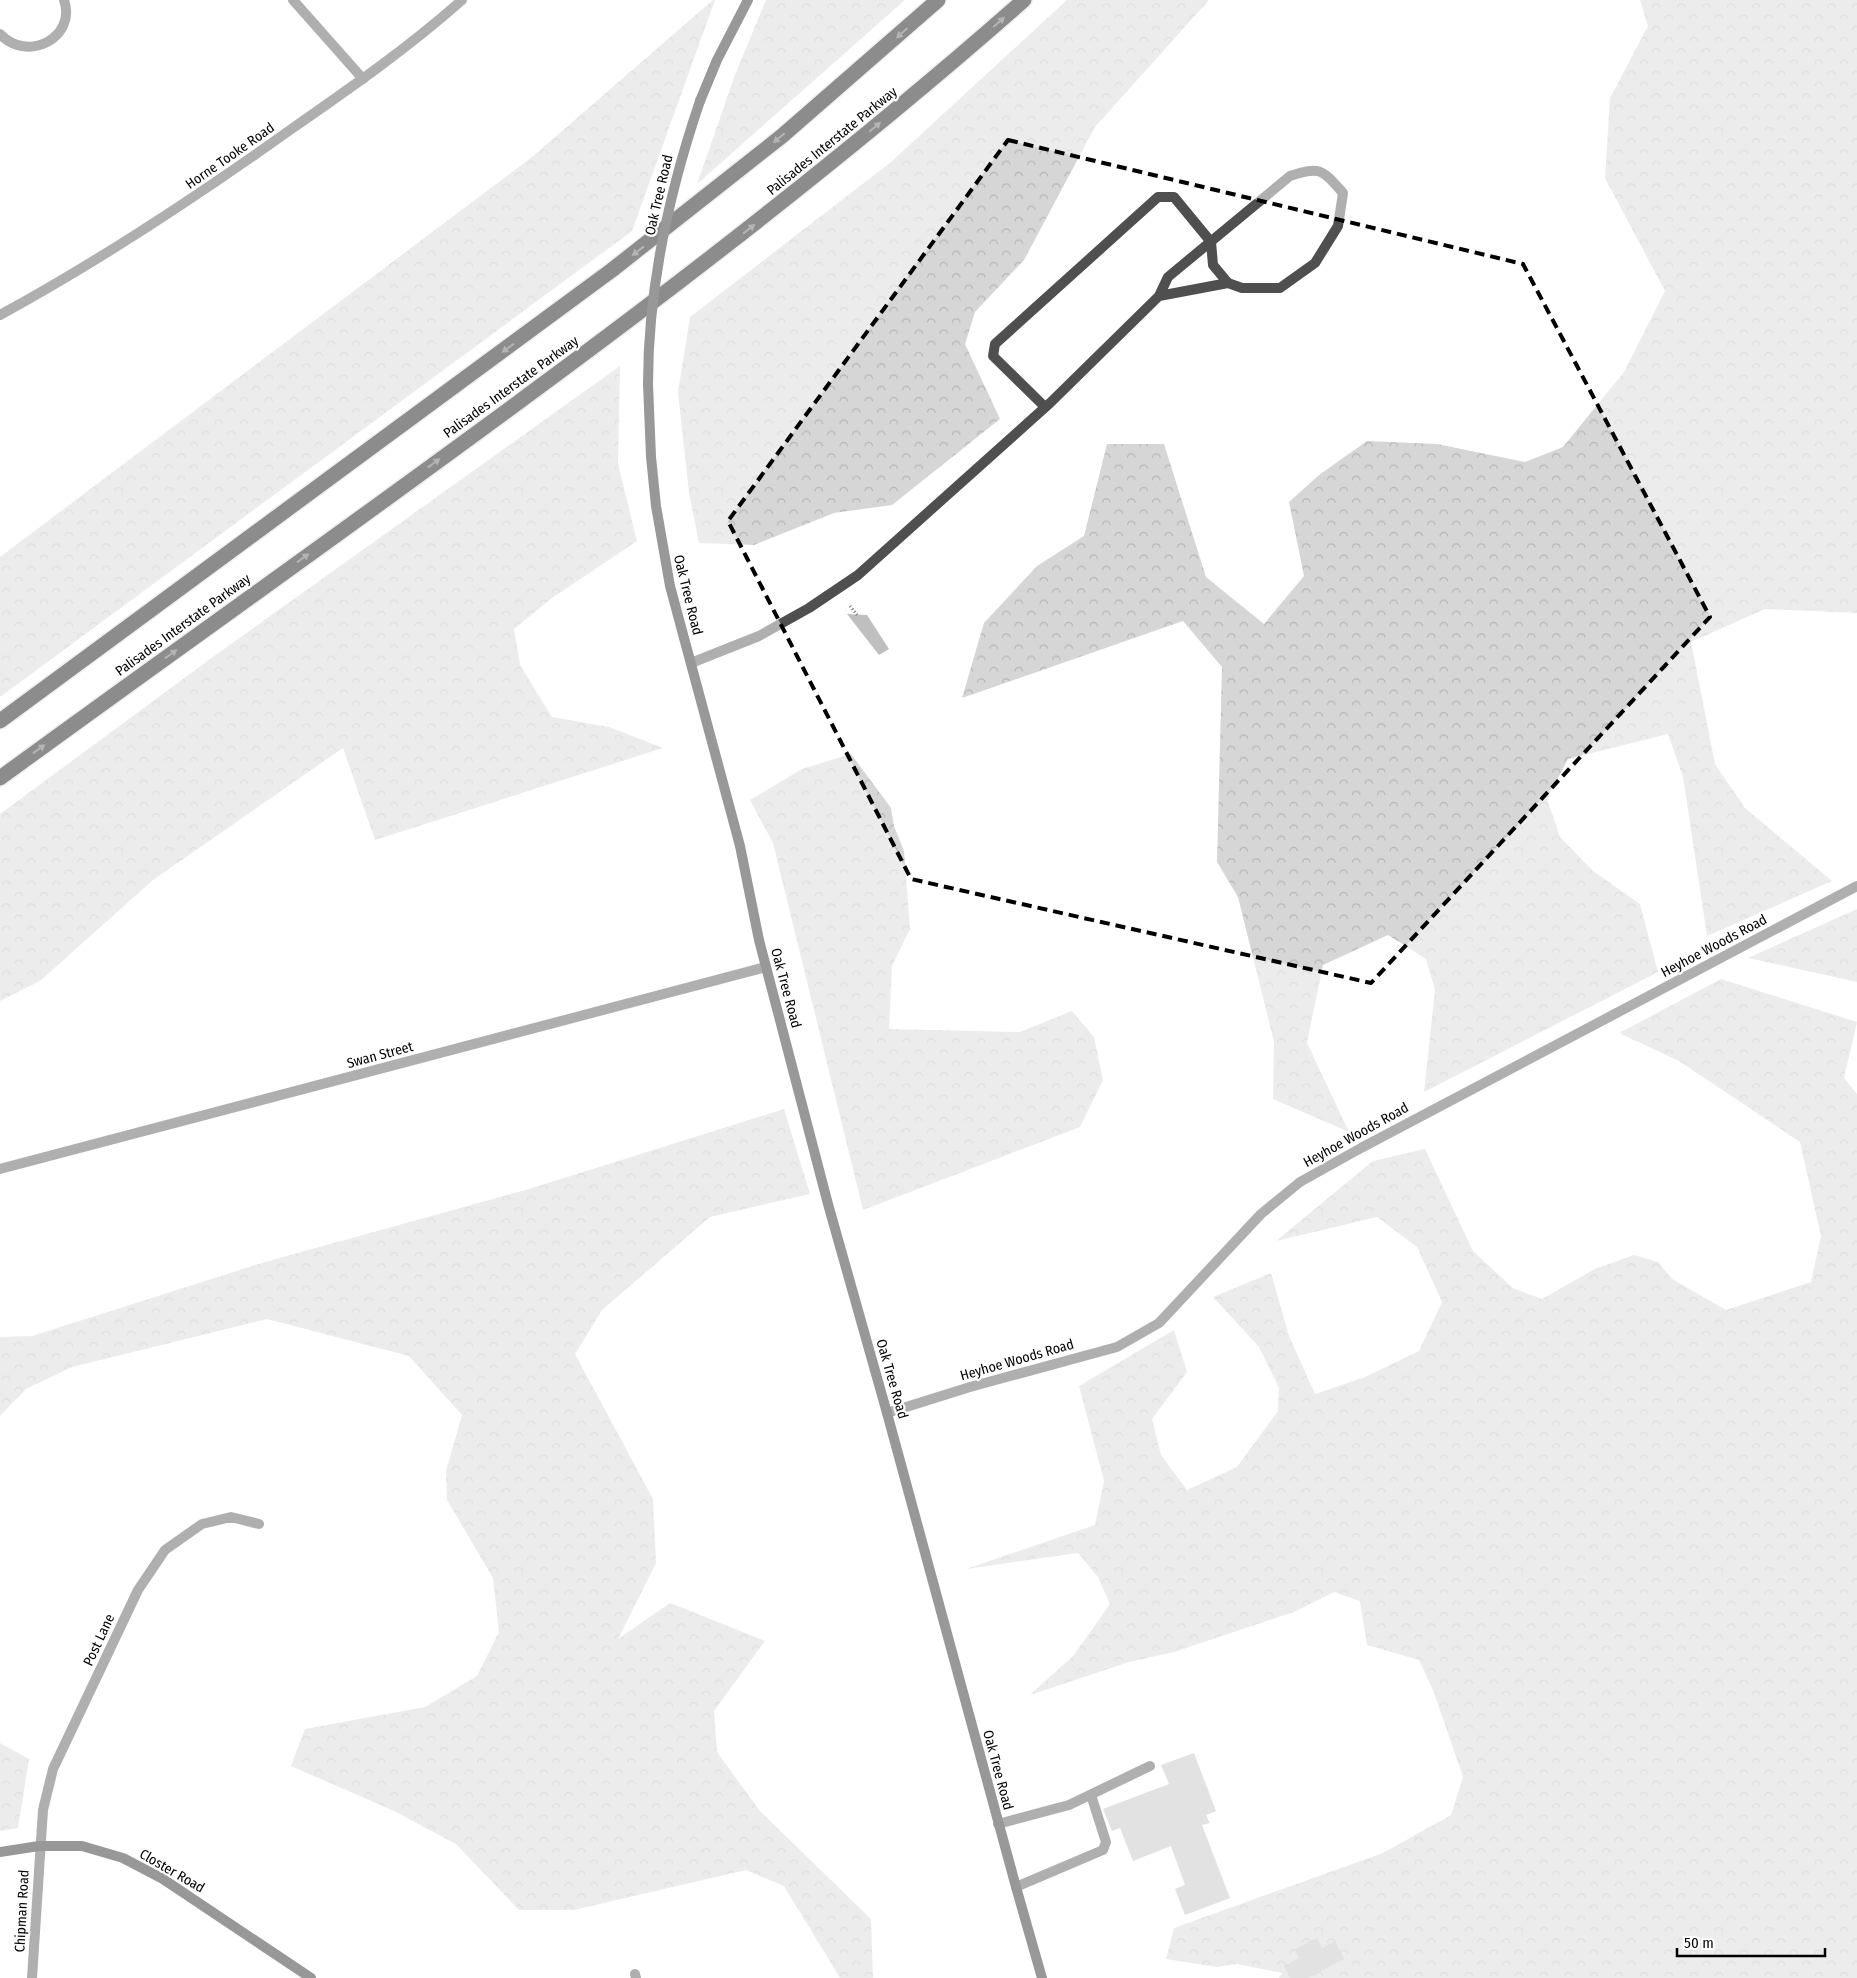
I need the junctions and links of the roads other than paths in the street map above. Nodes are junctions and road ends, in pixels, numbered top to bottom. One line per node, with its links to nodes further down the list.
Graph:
1 (64, 0): 7 (street)
2 (293, 0): 8 (street)
3 (462, 0): 8 (street, Horne Tooke Road)
4 (748, 0): 14 (street, Oak Tree Road, bridge)
5 (938, 0): 15 (highway, one-way to 15)
6 (1024, 0): 16 (highway, Palisades Interstate Parkway, one-way to 6)
7 (0, 34)
8 (363, 79): 12 (street, Horne Tooke Road)
9 (1211, 242): 10 (street); 10 (street); 11 (street); 13 (street)
10 (1228, 283): 11 (street)
11 (1159, 296): 13 (street)
12 (0, 315)
13 (1045, 407): 14 (street)
14 (690, 663): 18 (street, Oak Tree Road)
15 (0, 721)
16 (0, 778)
17 (1857, 886): 20 (street, Heyhoe Woods Road)
18 (766, 966): 19 (street, Swan Street); 20 (street, Oak Tree Road)
19 (0, 1169)
20 (887, 1413): 24 (street, Oak Tree Road)
21 (259, 1524): 25 (street, Post Lane)
22 (1150, 1766): 23 (street)
23 (1091, 1794): 24 (street); 27 (street)
24 (998, 1824): 27 (street, Oak Tree Road)
25 (40, 1846): 26 (street, Closter Road); 28 (street, Chipman Road); 29 (street, Closter Road)
26 (0, 1852)
27 (1016, 1887): 30 (street, Oak Tree Road)
28 (32, 1978)
29 (311, 1978)
30 (1042, 1978)

